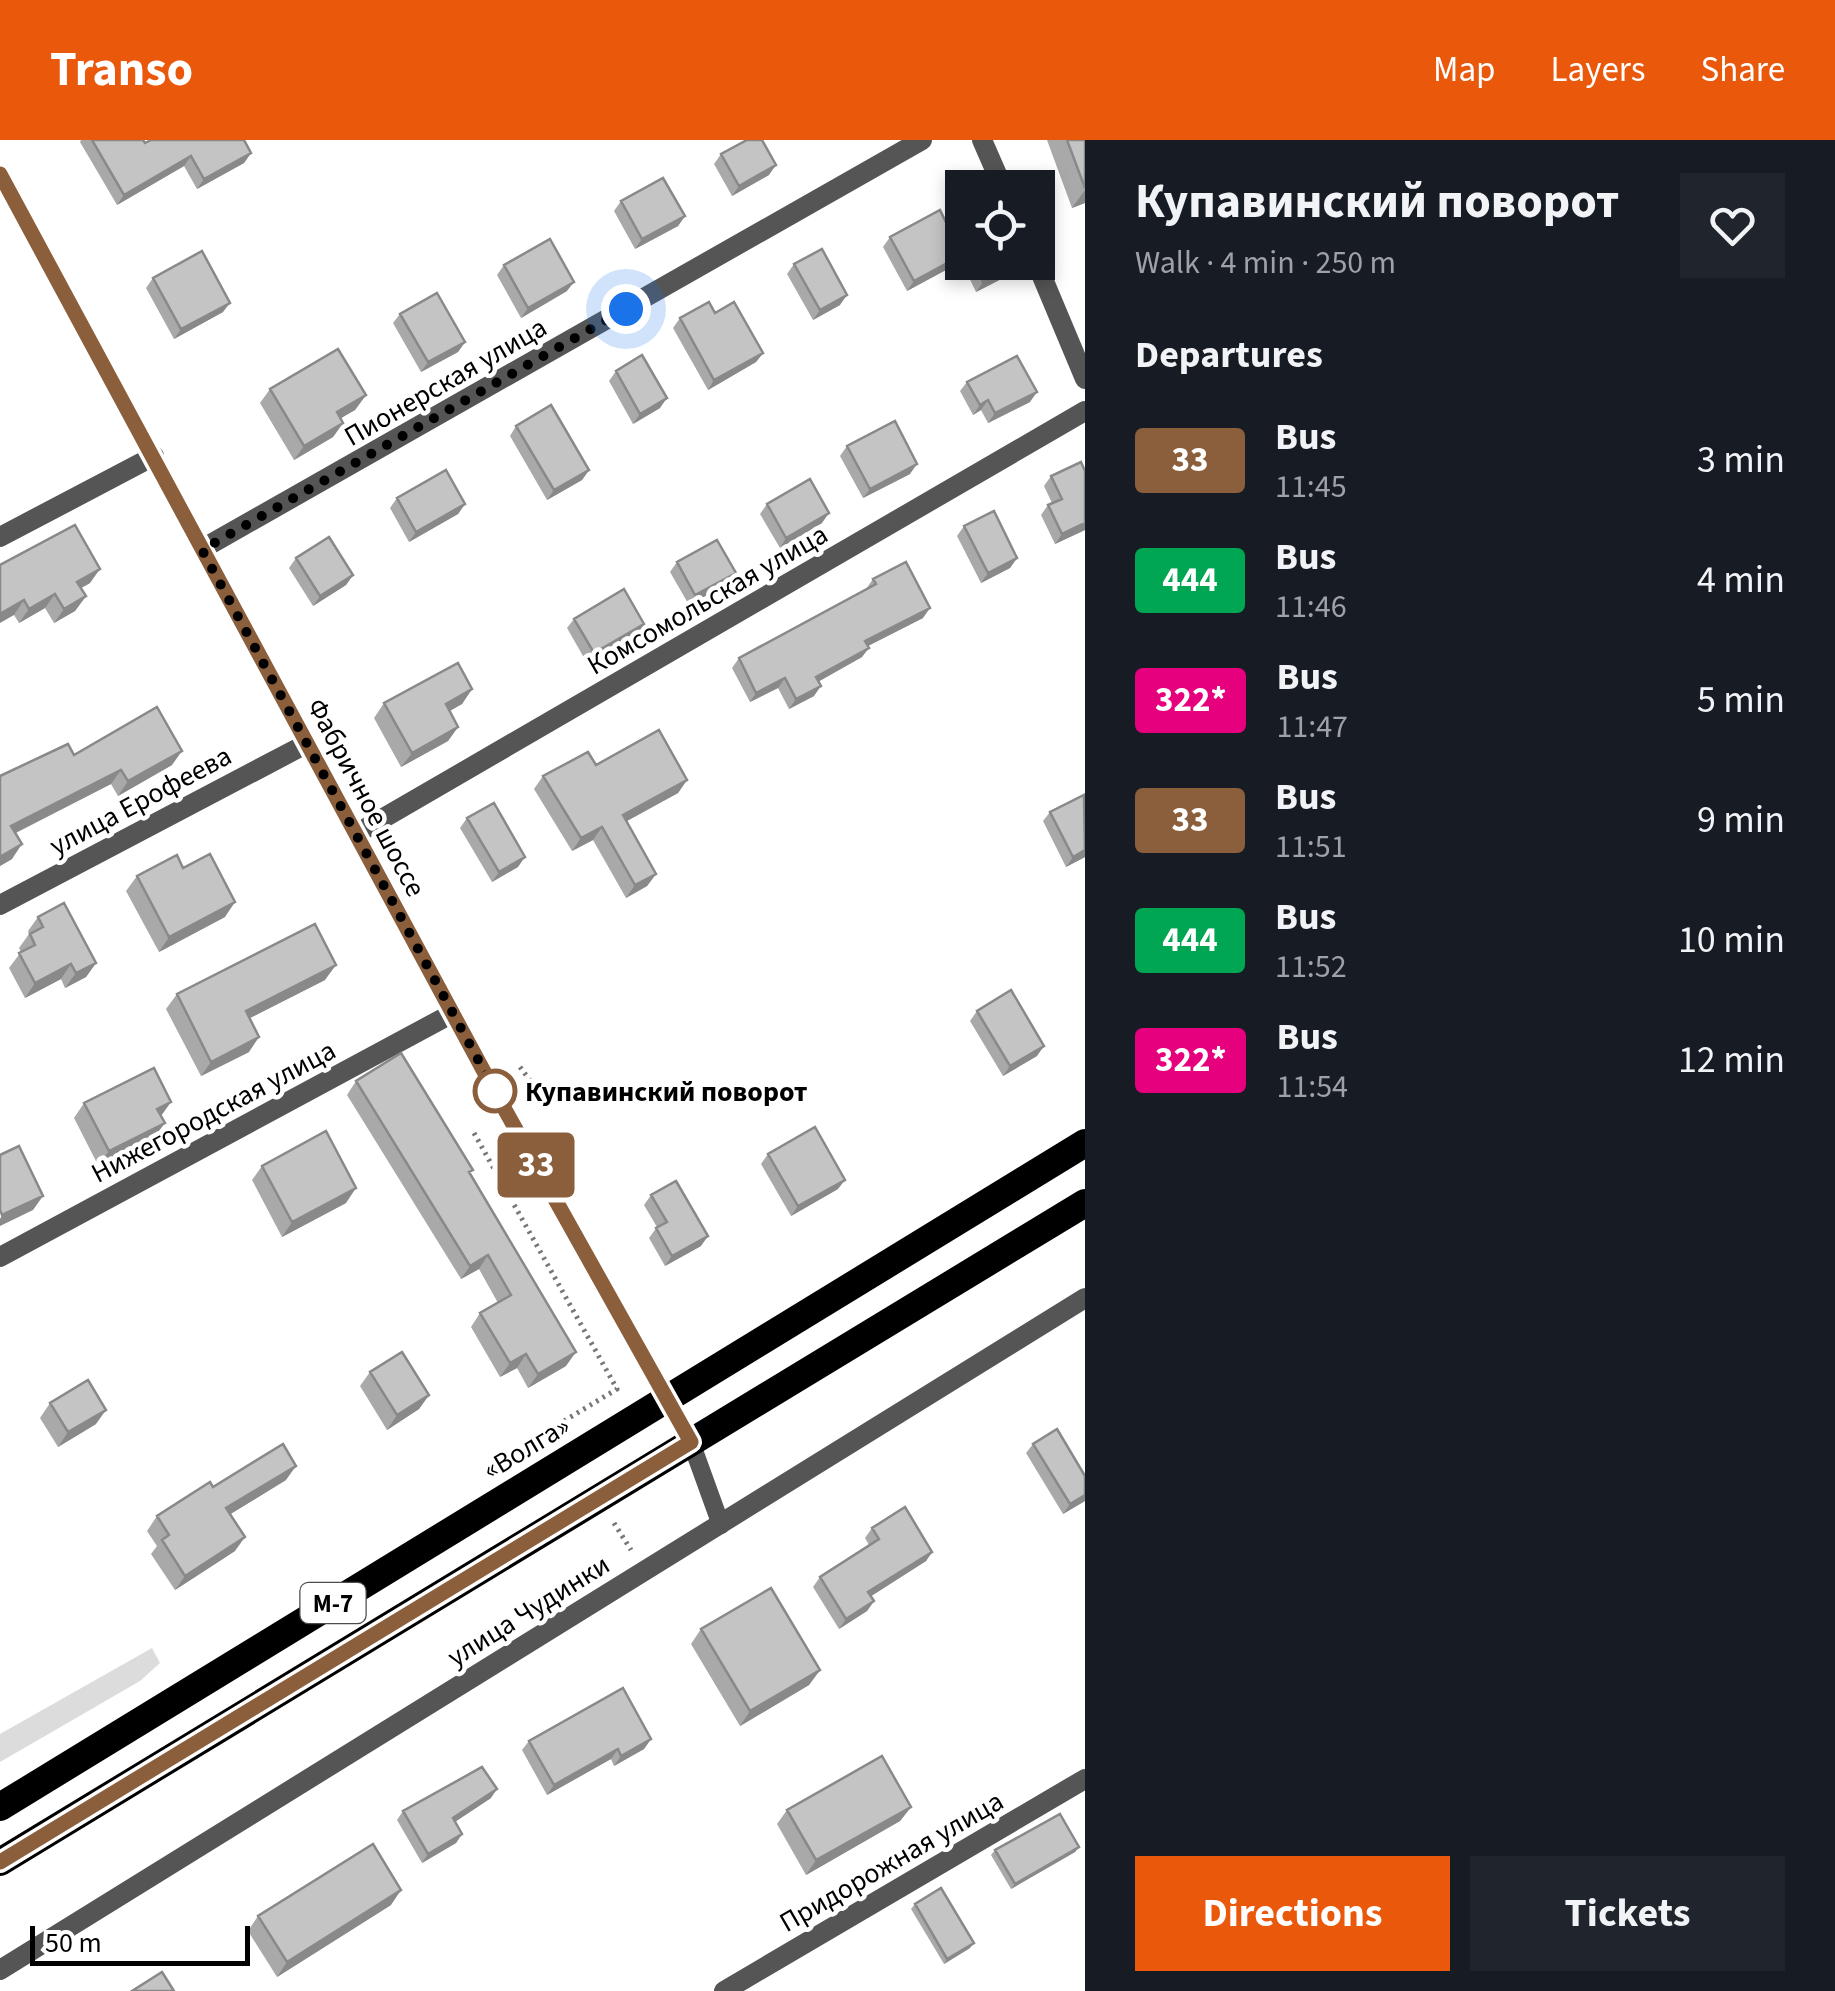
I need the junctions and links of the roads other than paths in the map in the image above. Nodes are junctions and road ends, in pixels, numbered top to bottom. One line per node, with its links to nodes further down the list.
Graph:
1 (922, 140): 10 (street, Пионерская улица)
2 (982, 140): 3 (street)
3 (995, 170)
4 (0, 174): 8 (main road, Фабричное шоссе)
5 (1044, 280): 6 (street)
6 (1085, 379)
7 (1085, 411): 12 (street, Комсомольская улица)
8 (154, 456): 9 (street); 10 (main road, Фабричное шоссе)
9 (0, 537)
10 (202, 550): 11 (main road, Фабричное шоссе)
11 (306, 744): 12 (main road, Фабричное шоссе); 13 (street, улица Ерофеева)
12 (356, 834): 14 (main road, Фабричное шоссе)
13 (0, 904)
14 (453, 1013): 17 (street, Нижегородская улица); 19 (main road, Фабричное шоссе)
15 (1085, 1143): 19 (highway, «Волга» / М-7)
16 (1085, 1202): 20 (highway, М-7)
17 (0, 1257)
18 (1085, 1298): 21 (street, улица Чудинки)
19 (667, 1399): 20 (main road, Фабричное шоссе); 23 (highway, «Волга» / М-7)
20 (691, 1442): 21 (lane); 24 (highway, М-7)
21 (721, 1525): 25 (street, улица Чудинки)
22 (1085, 1779): 26 (street, Придорожная улица)
23 (0, 1807)
24 (0, 1862)
25 (0, 1970)
26 (724, 1991)

